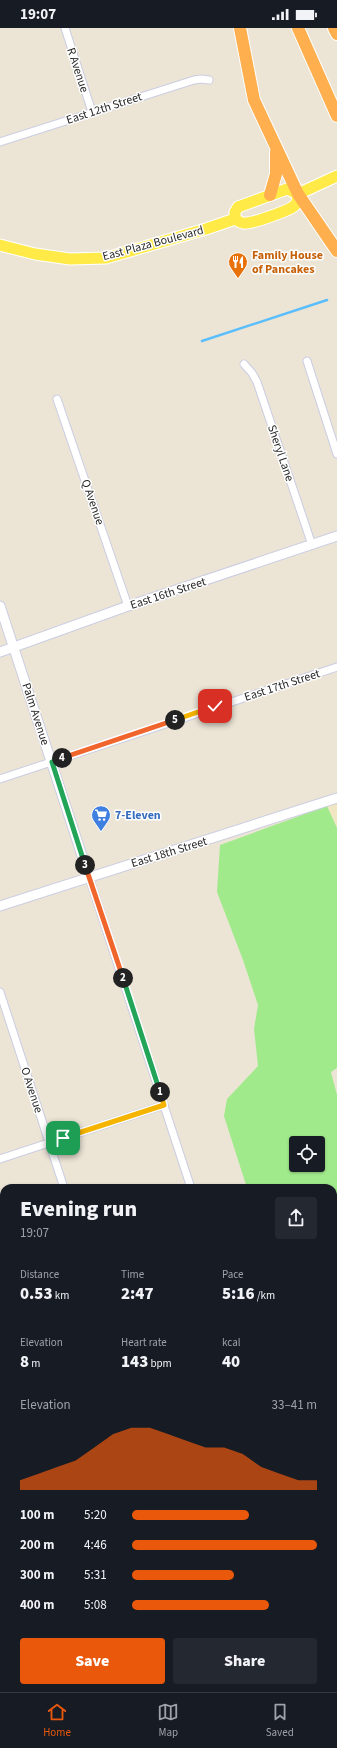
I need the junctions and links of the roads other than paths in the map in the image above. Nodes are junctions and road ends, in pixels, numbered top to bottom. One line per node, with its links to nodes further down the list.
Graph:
1 (65, 28): 7 (street, R Avenue)
2 (240, 28): 10 (highway)
3 (298, 28): 8 (highway)
4 (334, 28): 5 (highway)
5 (337, 34)
6 (209, 80): 7 (street, East 12th Street)
7 (92, 112): 9 (street, East 12th Street)
8 (337, 116)
9 (0, 142)
10 (276, 151): 12 (highway); 13 (highway)
11 (337, 176): 12 (main road)
12 (298, 194): 13 (main road); 14 (main road, East Plaza Boulevard); 16 (highway)
13 (270, 195): 14 (main road)
14 (235, 219): 15 (main road, East Plaza Boulevard)
15 (0, 245)
16 (337, 251)
17 (307, 361): 20 (street)
18 (244, 364): 22 (street, Sheryl Lane)
19 (57, 399): 24 (street, Q Avenue)
20 (337, 454)
21 (337, 536): 22 (street, East 16th Street)
22 (312, 545): 24 (street, East 16th Street)
23 (0, 606): 25 (street, Palm Avenue)
24 (128, 606): 25 (street, East 16th Street)
25 (14, 647): 26 (street, East 16th Street); 28 (street, Palm Avenue)
26 (0, 652)
27 (337, 667): 28 (street, East 17th Street)
28 (52, 762): 29 (street, East 17th Street); 31 (street, Palm Avenue)
29 (0, 779)
30 (337, 798): 31 (street, East 18th Street)
31 (89, 877): 32 (street, East 18th Street); 34 (street, Palm Avenue)
32 (0, 906)
33 (0, 992): 35 (street, O Avenue)
34 (164, 1105): 35 (street); 38 (street, Palm Avenue)
35 (49, 1143): 36 (street); 37 (street, O Avenue)
36 (0, 1159)
37 (63, 1184)
38 (190, 1184)

